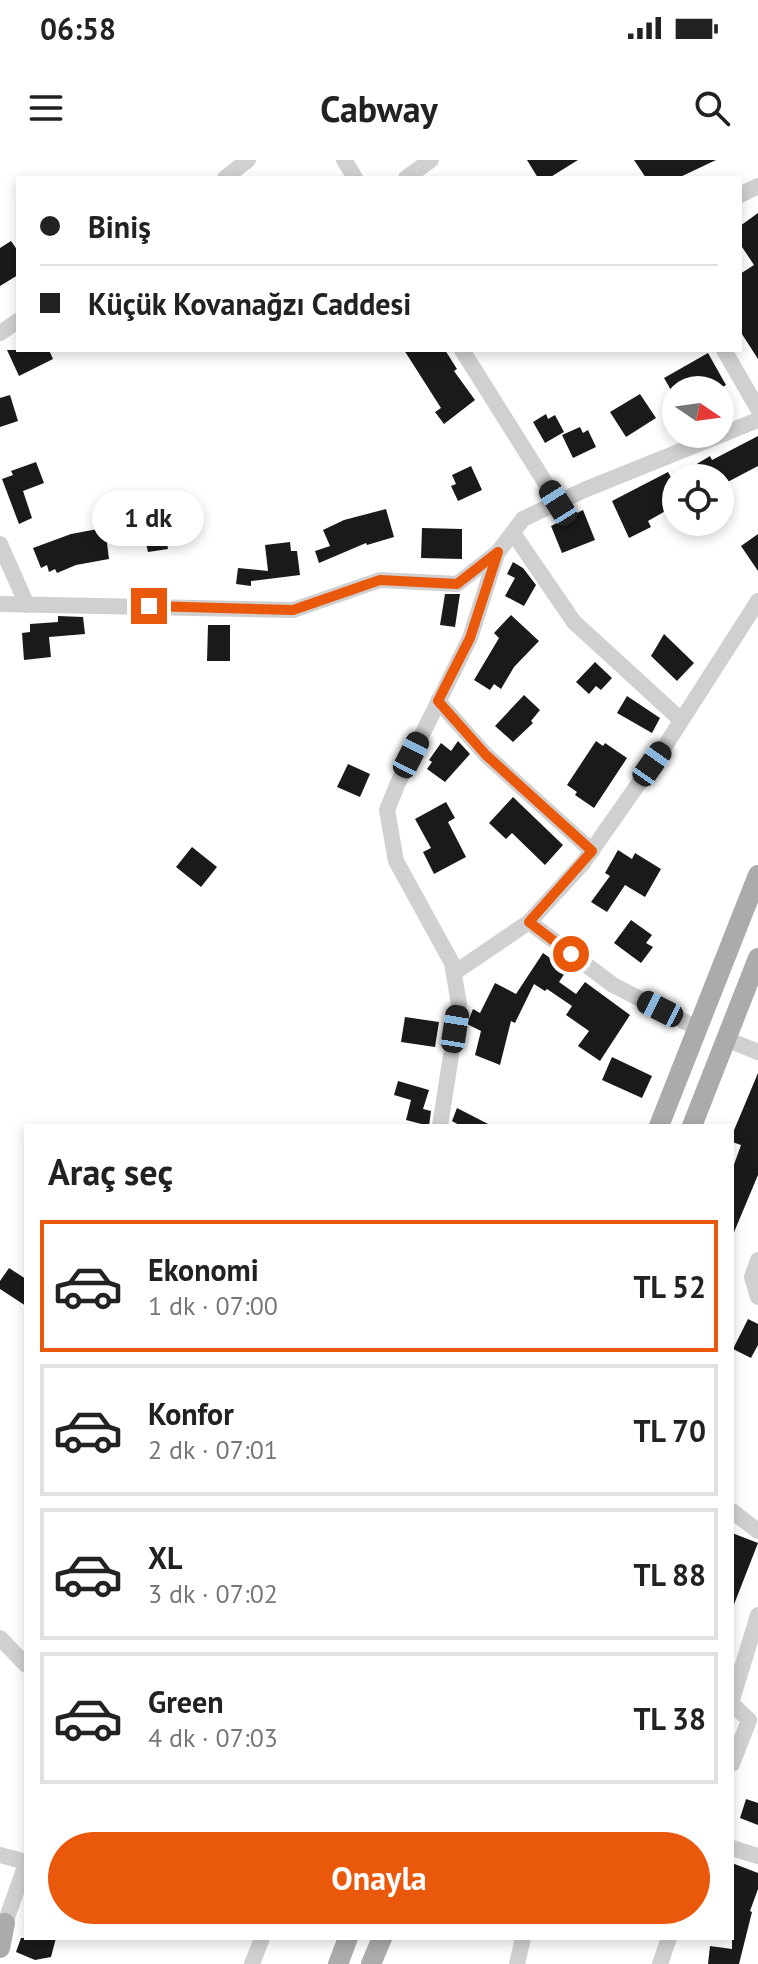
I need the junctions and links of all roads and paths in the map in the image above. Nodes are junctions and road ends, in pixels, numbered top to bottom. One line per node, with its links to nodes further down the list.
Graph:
1 (248, 160): 3 (street)
2 (431, 160): 4 (street)
3 (228, 176)
4 (409, 176)
5 (463, 352): 9 (street)
6 (725, 352): 7 (street)
7 (758, 409)
8 (758, 420): 9 (street)
9 (558, 503): 10 (street)
10 (513, 533): 12 (street); 17 (street)
11 (0, 544): 15 (street)
12 (498, 552): 15 (street); 16 (street)
13 (758, 601): 17 (street)
14 (0, 604): 15 (street)
15 (27, 605)
16 (438, 701): 18 (street); 22 (street)
17 (681, 720): 18 (street)
18 (592, 851): 20 (street)
19 (758, 875): 23 (main road)
20 (529, 922): 22 (street); 23 (street)
21 (758, 958): 24 (main road)
22 (454, 973): 26 (street)
23 (697, 1028): 27 (main road)
24 (726, 1039): 25 (street); 28 (main road)
25 (758, 1052)
26 (440, 1124)
27 (660, 1124)
28 (693, 1124)
29 (758, 1260): 30 (street)
30 (758, 1297)
31 (734, 1513): 32 (street)
32 (758, 1531)
33 (758, 1615): 36 (street)
34 (0, 1638): 35 (street)
35 (24, 1663)
36 (734, 1695)
37 (734, 1704): 38 (street)
38 (734, 1759)
39 (734, 1849): 41 (street)
40 (0, 1855): 42 (street)
41 (758, 1856)
42 (24, 1862)
43 (24, 1869): 44 (street)
44 (3, 1930): 50 (main road)
45 (261, 1940): 51 (street)
46 (347, 1940): 52 (main road)
47 (381, 1940): 53 (main road)
48 (523, 1940): 54 (street)
49 (668, 1940): 55 (street)
50 (0, 1948)
51 (252, 1964)
52 (338, 1964)
53 (371, 1964)
54 (517, 1964)
55 (660, 1964)

